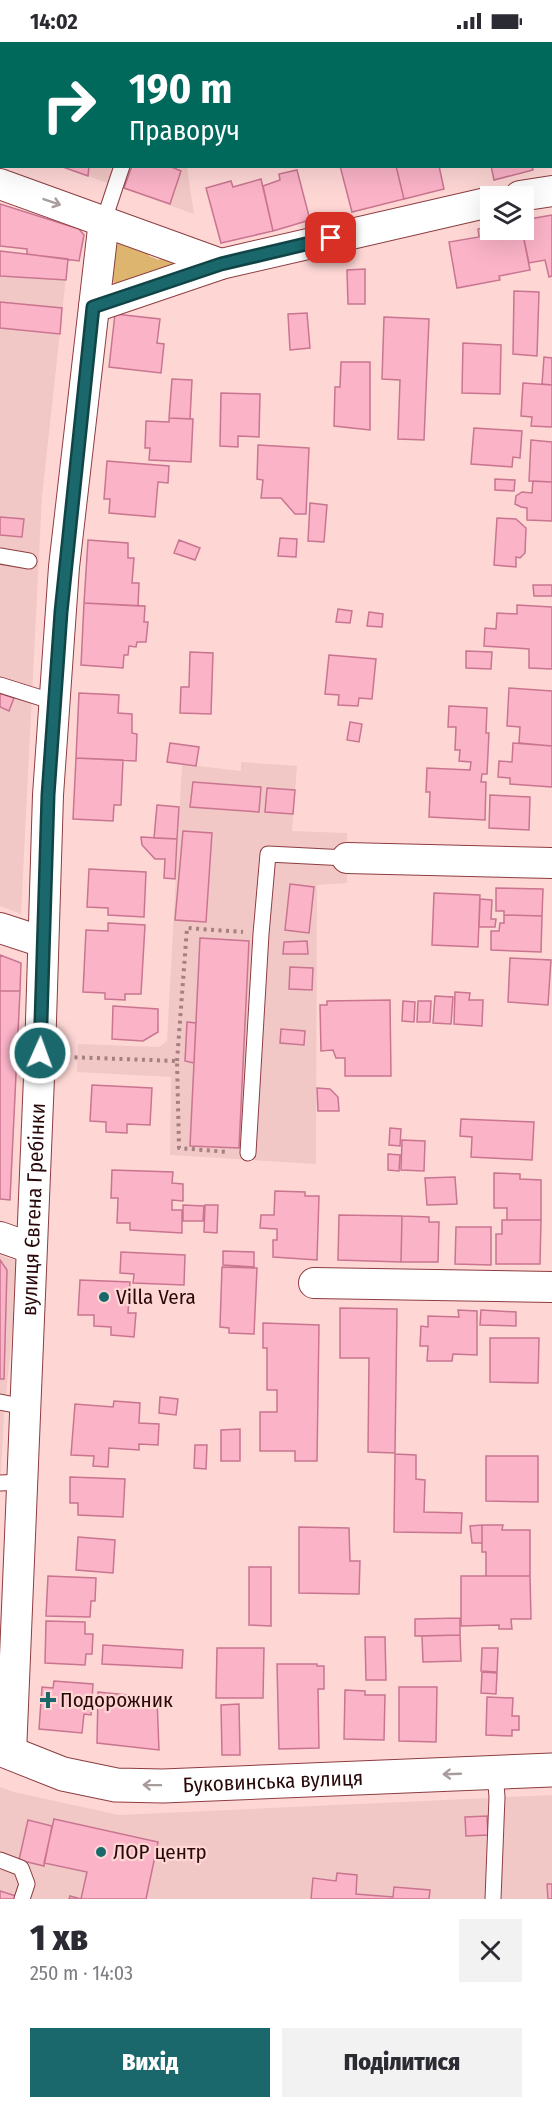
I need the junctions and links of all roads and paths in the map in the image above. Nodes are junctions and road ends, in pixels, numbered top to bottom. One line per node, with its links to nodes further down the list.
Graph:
1 (121, 168): 6 (lane)
2 (0, 184): 6 (street, one-way to 6)
3 (552, 190): 4 (street)
4 (534, 193)
5 (480, 204): 7 (street)
6 (104, 220): 7 (street); 8 (street, вулиця Євгена Гребінки)
7 (221, 264): 8 (street)
8 (93, 307): 12 (street, вулиця Євгена Гребінки)
9 (0, 556): 10 (lane)
10 (29, 561)
11 (0, 686): 12 (lane)
12 (54, 702): 17 (street, вулиця Євгена Гребінки)
13 (347, 858): 14 (street); 16 (lane)
14 (552, 863)
15 (0, 928): 17 (street)
16 (261, 934): 19 (path); 20 (lane)
17 (43, 942): 18 (street, вулиця Євгена Гребінки)
18 (40, 1053): 19 (path); 22 (street, вулиця Євгена Гребінки)
19 (177, 1060): 20 (path)
20 (248, 1153)
21 (0, 1237): 22 (street)
22 (31, 1248): 25 (street, вулиця Євгена Гребінки)
23 (314, 1283): 24 (street)
24 (552, 1287)
25 (12, 1405): 26 (street, вулиця Євгена Гребінки)
26 (11, 1483): 27 (street, вулиця Євгена Гребінки)
27 (6, 1751): 29 (street, Буковинська вулиця, one-way to 27)
28 (552, 1770): 29 (street, Буковинська вулиця)
29 (495, 1772): 32 (lane)
30 (0, 1860): 31 (lane)
31 (22, 1899)
32 (493, 1899)

